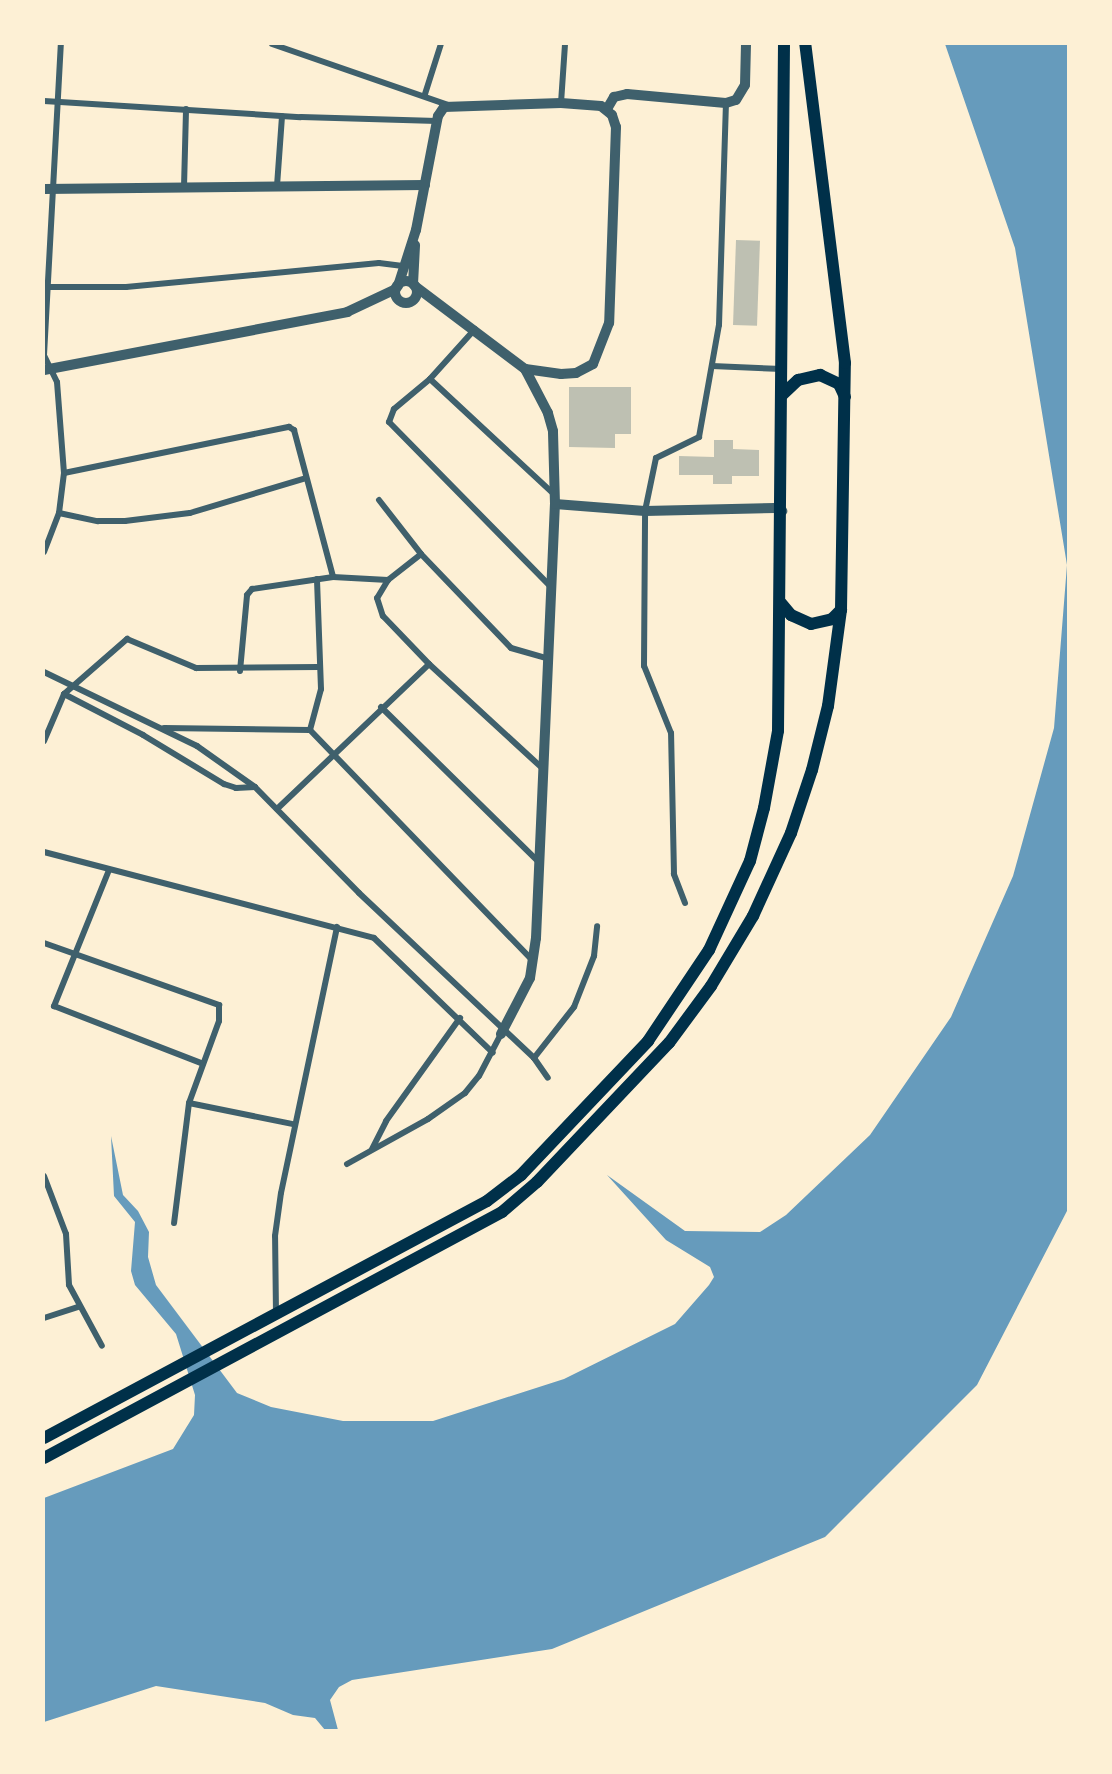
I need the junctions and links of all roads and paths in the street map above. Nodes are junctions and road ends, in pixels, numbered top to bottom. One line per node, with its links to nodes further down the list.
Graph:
1 (61, 44): 10 (street)
2 (272, 44): 8 (street)
3 (441, 44): 8 (street)
4 (566, 44): 12 (street)
5 (746, 44): 11 (street)
6 (784, 44): 33 (main road)
7 (805, 44): 36 (main road)
8 (425, 94): 13 (street)
9 (44, 101): 10 (street)
10 (57, 102): 14 (street); 21 (street)
11 (726, 103): 15 (street); 30 (street)
12 (561, 104): 13 (street); 15 (street)
13 (448, 105): 17 (street)
14 (186, 109): 16 (street); 20 (street)
15 (607, 109): 32 (street)
16 (282, 116): 17 (street); 19 (street)
17 (437, 121): 18 (street)
18 (425, 184): 19 (street); 22 (street)
19 (277, 186): 20 (street)
20 (184, 187): 21 (street)
21 (48, 189): 25 (street)
22 (416, 230): 23 (street); 24 (street)
23 (405, 266): 25 (street); 26 (street)
24 (414, 285): 26 (street); 27 (street); 28 (street)
25 (44, 287): 31 (street)
26 (397, 287): 27 (street); 31 (street)
27 (412, 302): 28 (street)
28 (447, 309): 29 (street)
29 (475, 329): 32 (street); 34 (street)
30 (712, 366): 33 (street); 41 (street)
31 (47, 369): 37 (street)
32 (525, 369): 40 (street)
33 (783, 369): 35 (main road)
34 (430, 379): 40 (street); 49 (street)
35 (783, 394): 36 (main road); 42 (main road)
36 (847, 400): 51 (main road)
37 (64, 473): 38 (street); 43 (street)
38 (306, 478): 43 (street); 46 (street)
39 (379, 500): 45 (street)
40 (555, 500): 41 (street); 49 (street)
41 (645, 511): 42 (street); 70 (street)
42 (782, 511): 50 (main road)
43 (59, 513): 44 (street)
44 (44, 552)
45 (421, 554): 48 (street); 52 (street)
46 (333, 577): 47 (street); 48 (street)
47 (317, 579): 54 (street); 55 (street)
48 (388, 580): 53 (street)
49 (550, 586): 52 (street)
50 (781, 603): 51 (main road); 89 (main road)
51 (841, 610): 93 (main road)
52 (546, 658): 64 (street)
53 (429, 664): 59 (street); 64 (street)
54 (319, 667): 55 (street); 61 (street)
55 (240, 670): 57 (street)
56 (44, 672): 57 (street)
57 (70, 687): 58 (street); 60 (street)
58 (64, 694): 62 (street); 65 (street)
59 (381, 707): 63 (street); 68 (street)
60 (161, 728): 61 (street); 65 (street)
61 (310, 730): 63 (street)
62 (44, 741)
63 (332, 755): 66 (street); 75 (street)
64 (541, 767): 68 (street)
65 (255, 787): 66 (street)
66 (277, 809): 77 (street)
67 (44, 852): 69 (street)
68 (539, 862): 75 (street)
69 (109, 870): 72 (street); 74 (street)
70 (685, 903)
71 (597, 926): 79 (street)
72 (337, 927): 76 (street); 83 (street)
73 (44, 943): 74 (street)
74 (74, 953): 80 (street); 80 (street)
75 (534, 962): 77 (street)
76 (460, 1018): 78 (street); 84 (street)
77 (502, 1033): 78 (street); 79 (street)
78 (493, 1052): 84 (street)
79 (534, 1058): 81 (street)
80 (201, 1063): 82 (street)
81 (548, 1078)
82 (189, 1103): 83 (street); 87 (street)
83 (292, 1124): 89 (street)
84 (372, 1149): 85 (street)
85 (347, 1164)
86 (44, 1176): 88 (street)
87 (174, 1223)
88 (78, 1307): 90 (street); 91 (street)
89 (276, 1317): 92 (main road)
90 (44, 1318)
91 (102, 1346)
92 (44, 1438)
93 (44, 1458)

